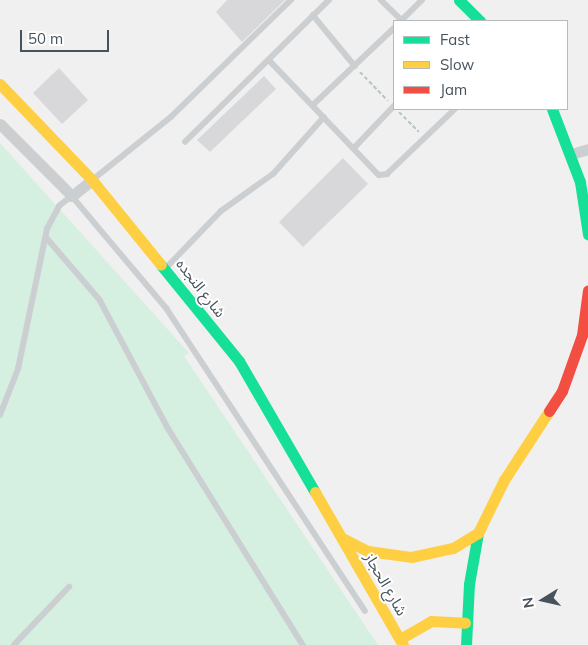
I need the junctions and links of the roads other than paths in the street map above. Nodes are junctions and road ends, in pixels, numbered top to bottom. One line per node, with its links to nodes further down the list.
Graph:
1 (291, 0): 24 (lane)
2 (329, 0): 6 (lane)
3 (381, 0): 7 (lane)
4 (422, 0): 8 (lane)
5 (459, 0): 9 (main road)
6 (313, 15): 11 (lane); 12 (lane)
7 (401, 20)
8 (403, 20)
9 (479, 20)
10 (393, 29): 12 (lane)
11 (269, 60): 14 (lane); 20 (lane)
12 (355, 66): 14 (lane)
13 (0, 84): 24 (main road, شارع النجده)
14 (312, 105): 18 (lane)
15 (393, 108): 21 (lane)
16 (454, 110): 21 (lane)
17 (552, 110): 23 (main road)
18 (324, 117): 21 (lane); 29 (lane)
19 (0, 124): 26 (street)
20 (185, 142)
21 (355, 147)
22 (588, 148): 23 (street)
23 (572, 154): 25 (main road)
24 (92, 180): 26 (street); 29 (main road, شارع النجده)
25 (584, 181): 27 (main road)
26 (72, 196): 28 (lane); 35 (lane)
27 (588, 234)
28 (46, 237): 31 (lane); 39 (lane)
29 (166, 268): 33 (main road, شارع النجده)
30 (588, 290): 32 (main road)
31 (0, 415)
32 (478, 533): 33 (main road); 36 (main road)
33 (342, 538): 37 (main road, شارع الحجاز)
34 (69, 587): 38 (lane)
35 (365, 611)
36 (465, 623): 37 (main road); 40 (main road)
37 (402, 642)
38 (18, 644)
39 (304, 645)
40 (466, 645)

